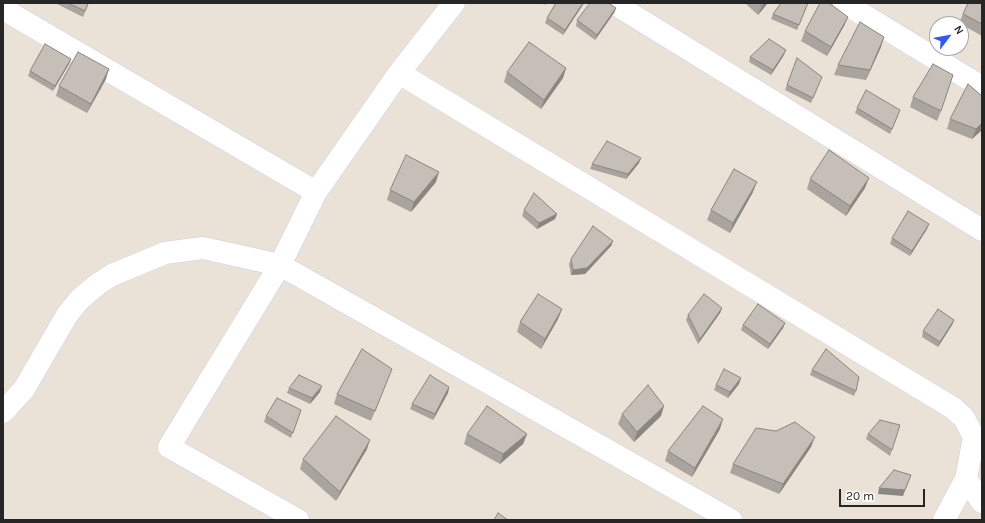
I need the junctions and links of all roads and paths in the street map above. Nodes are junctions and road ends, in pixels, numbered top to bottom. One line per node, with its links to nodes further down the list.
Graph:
1 (454, 3): 5 (street)
2 (613, 3): 8 (street)
3 (844, 3): 6 (street)
4 (3, 9): 7 (street)
5 (399, 72): 7 (street); 11 (street)
6 (982, 87)
7 (316, 192): 9 (street)
8 (982, 230)
9 (280, 265): 10 (street); 13 (street); 14 (street)
10 (3, 412)
11 (966, 479): 12 (street); 15 (street)
12 (982, 502)
13 (298, 520)
14 (731, 520)
15 (944, 520)

